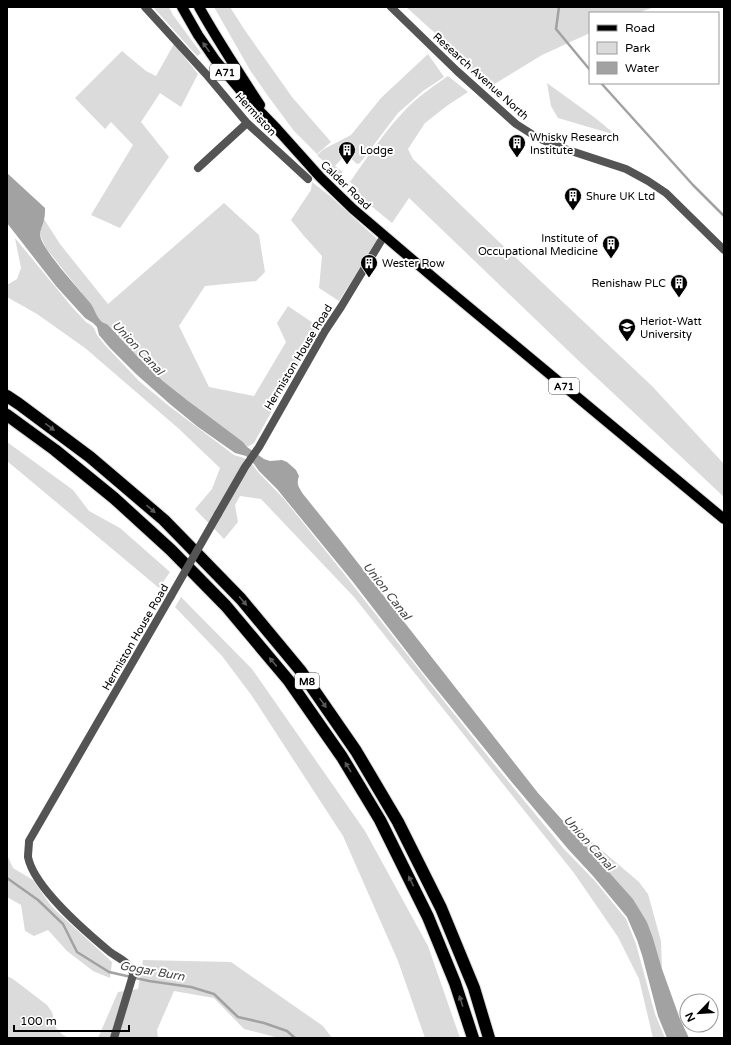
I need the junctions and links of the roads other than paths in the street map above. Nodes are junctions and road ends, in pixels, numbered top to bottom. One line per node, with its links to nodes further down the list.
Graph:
1 (145, 7): 5 (street, Hermiston)
2 (182, 7): 6 (main road, Calder Road / A71, one-way to 2)
3 (199, 7): 6 (main road, Calder Road / A71)
4 (391, 7): 10 (street, Research Avenue North)
5 (247, 123): 7 (street); 8 (street, Hermiston)
6 (277, 129): 9 (main road, Calder Road / A71)
7 (198, 168)
8 (308, 179)
9 (384, 236): 13 (main road, Calder Road / A71); 14 (street, Hermiston House Road, bridge)
10 (724, 250)
11 (7, 396): 16 (highway, M8, one-way to 16)
12 (7, 415): 15 (highway, M8, one-way to 12)
13 (724, 519)
14 (114, 1038)
15 (473, 1038)
16 (489, 1038)

